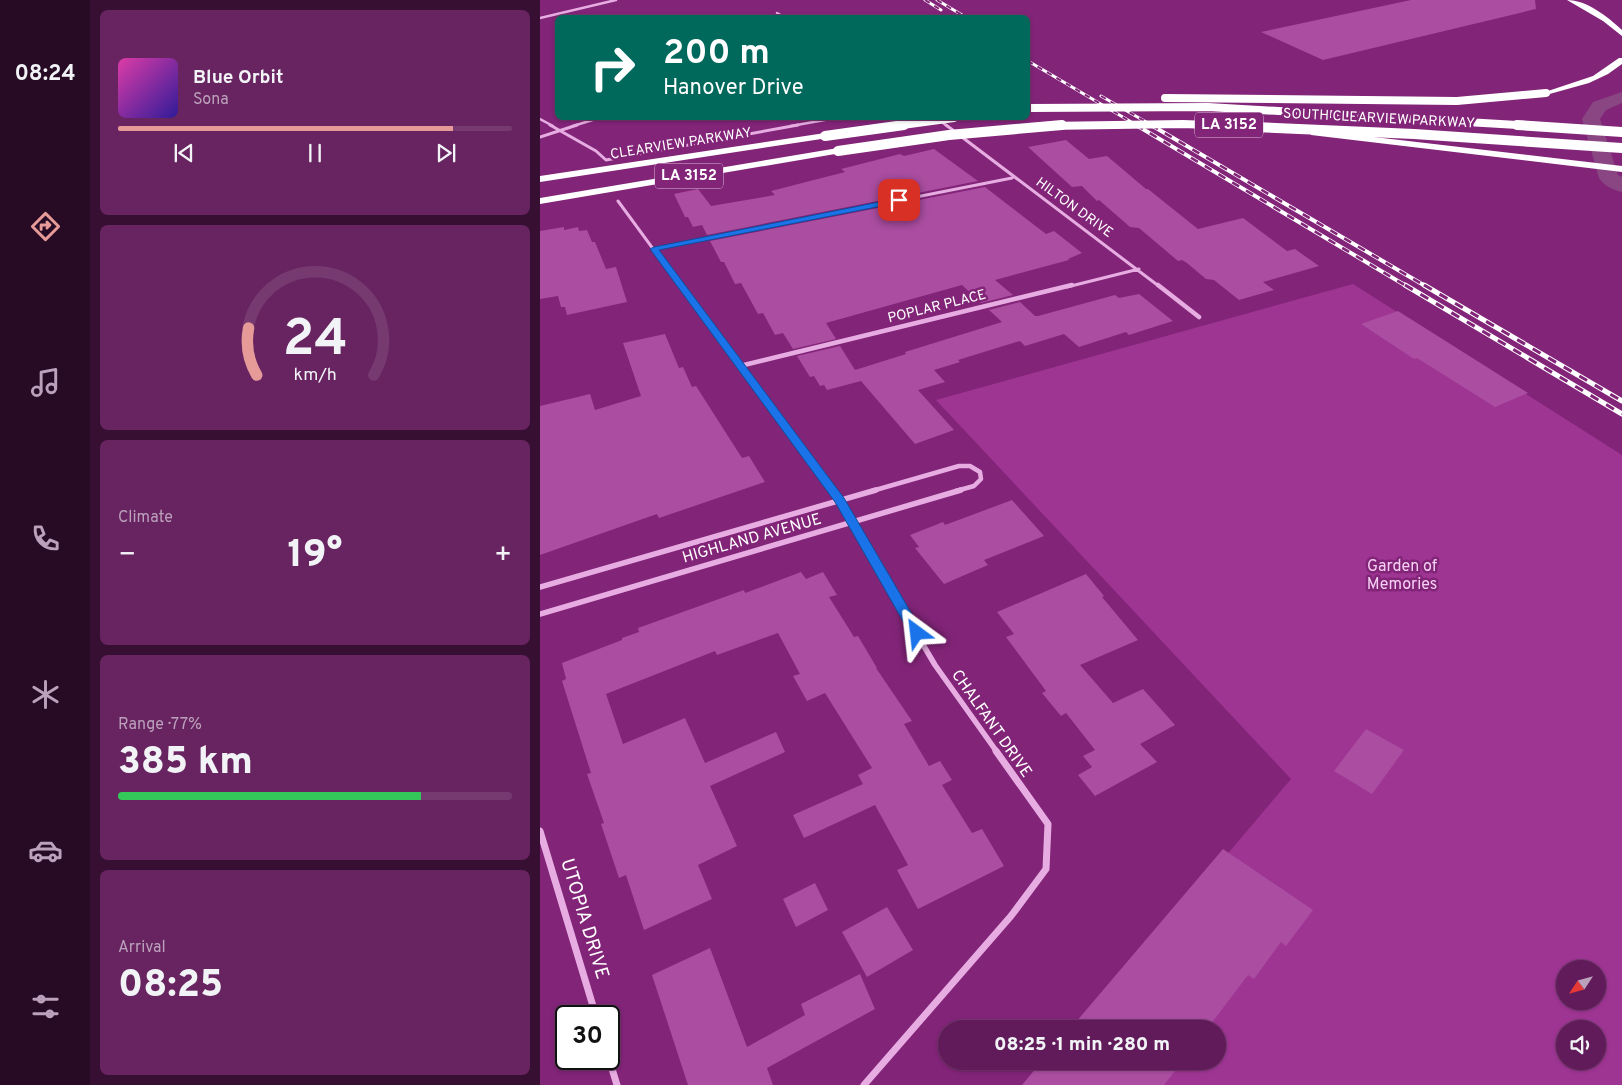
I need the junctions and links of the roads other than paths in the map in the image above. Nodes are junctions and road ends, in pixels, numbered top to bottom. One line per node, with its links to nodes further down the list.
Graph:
1 (616, 0): 5 (street)
2 (1570, 0): 6 (highway)
3 (777, 13): 4 (street)
4 (781, 15)
5 (540, 18)
6 (1622, 34)
7 (1622, 60): 8 (highway, bridge)
8 (1030, 108)
9 (1030, 108): 17 (highway, SOUTH CLEARVIEW PARKWAY / LA 3152, bridge)
10 (540, 120): 16 (street)
11 (593, 120): 16 (street)
12 (825, 120): 16 (street)
13 (938, 120): 21 (street, HILTON DRIVE)
14 (940, 120): 22 (highway, CLEARVIEW PARKWAY / LA 3152, bridge)
15 (1240, 126): 19 (highway, SOUTH CLEARVIEW PARKWAY / LA 3152, bridge); 20 (highway, bridge); 23 (highway, SOUTH CLEARVIEW PARKWAY / LA 3152, bridge)
16 (560, 131): 18 (street)
17 (1622, 132)
18 (540, 137)
19 (1622, 148)
20 (1622, 169)
21 (1012, 178): 25 (street); 26 (street, HILTON DRIVE)
22 (540, 180)
23 (540, 201)
24 (618, 201): 25 (street, CHALFANT DRIVE)
25 (654, 249): 28 (street, CHALFANT DRIVE)
26 (1139, 269): 27 (street, HILTON DRIVE); 28 (street, POPLAR PLACE)
27 (1199, 317)
28 (740, 366): 29 (street, CHALFANT DRIVE)
29 (840, 501): 30 (street, CHALFANT DRIVE); 30 (street, HIGHLAND AVENUE); 31 (street, HIGHLAND AVENUE)
30 (853, 522): 32 (street, HIGHLAND AVENUE); 37 (street, CHALFANT DRIVE)
31 (540, 587)
32 (540, 614)
33 (540, 831): 34 (street, UTOPIA DRIVE)
34 (593, 1005)
35 (613, 1070): 36 (street)
36 (617, 1085)
37 (864, 1085)

